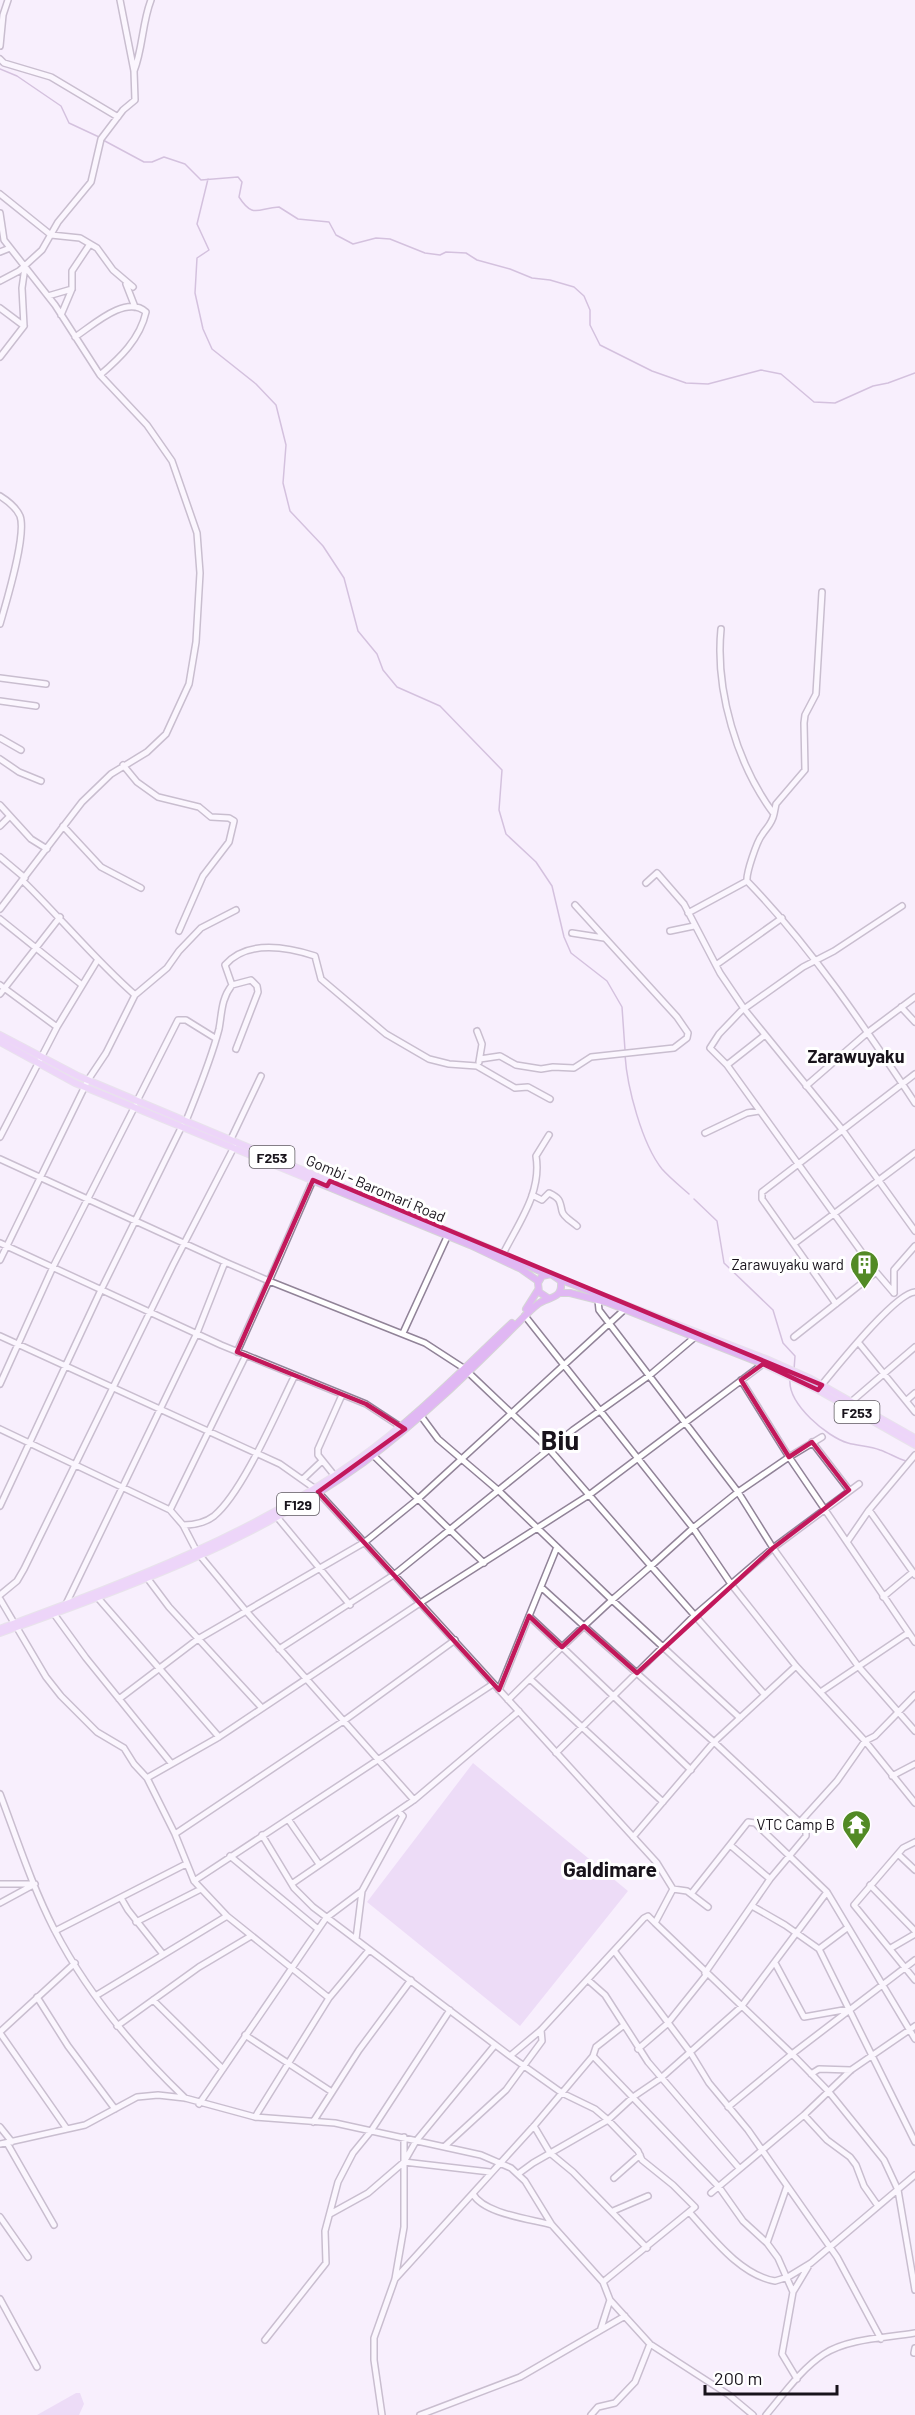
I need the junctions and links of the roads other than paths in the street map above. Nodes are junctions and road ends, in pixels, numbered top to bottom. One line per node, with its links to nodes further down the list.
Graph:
1 (8, 0): 4 (street)
2 (120, 0): 6 (street)
3 (151, 0): 6 (street)
4 (0, 46)
5 (0, 58): 7 (street)
6 (134, 71): 7 (street)
7 (118, 117): 10 (street)
8 (0, 194): 10 (street)
9 (0, 213): 12 (street)
10 (51, 235): 11 (street); 14 (street)
11 (90, 244): 15 (street); 18 (street)
12 (10, 248): 13 (street); 14 (street)
13 (0, 252)
14 (26, 265): 16 (street); 19 (street); 23 (street)
15 (120, 276): 17 (street); 20 (street)
16 (0, 281)
17 (133, 287)
18 (72, 289): 19 (street); 22 (street)
19 (48, 296): 22 (street)
20 (135, 307): 24 (street); 26 (street)
21 (0, 308): 23 (street)
22 (61, 315): 24 (street)
23 (24, 326): 25 (street)
24 (75, 338): 26 (street)
25 (0, 357)
26 (100, 375): 38 (street)
27 (1, 498): 29 (street)
28 (822, 592): 41 (street)
29 (0, 624)
30 (721, 629): 41 (street)
31 (0, 678): 32 (street)
32 (46, 684)
33 (0, 701): 34 (street)
34 (36, 706)
35 (0, 738): 36 (street)
36 (21, 750)
37 (0, 759): 39 (street)
38 (123, 765): 44 (street); 60 (street)
39 (41, 781)
40 (0, 805): 42 (street)
41 (774, 814): 48 (street)
42 (10, 816): 43 (street); 45 (street)
43 (0, 826)
44 (63, 826): 45 (street); 50 (street)
45 (47, 849): 47 (street)
46 (0, 857): 47 (street)
47 (24, 880): 53 (street); 56 (street)
48 (747, 880): 55 (street); 57 (street)
49 (646, 883): 55 (street)
50 (141, 888)
51 (575, 905): 63 (street)
52 (902, 906): 66 (street)
53 (0, 909)
54 (236, 910): 71 (street)
55 (688, 913): 59 (street)
56 (60, 917): 64 (street); 65 (street)
57 (782, 918): 66 (street); 67 (street)
58 (0, 919): 64 (street)
59 (694, 926): 61 (street); 67 (street)
60 (179, 931)
61 (670, 931)
62 (572, 933): 63 (street)
63 (604, 938): 84 (street)
64 (35, 947): 68 (street); 70 (street)
65 (98, 961): 68 (street); 71 (street)
66 (816, 961): 74 (street); 78 (street)
67 (716, 965): 74 (street)
68 (82, 985): 76 (street)
69 (232, 985): 81 (street); 83 (street); 87 (street)
70 (1, 989): 76 (street)
71 (135, 995): 90 (street)
72 (915, 997): 73 (street)
73 (901, 1007): 75 (street); 78 (street)
74 (745, 1010): 80 (street); 86 (street)
75 (915, 1022)
76 (57, 1027): 85 (street)
77 (477, 1031): 84 (street)
78 (867, 1033): 91 (street); 92 (street)
79 (0, 1035): 85 (main road, Gombi - Baromari Road / F253)
80 (765, 1035): 86 (street); 92 (street)
81 (216, 1038): 94 (street); 97 (street)
82 (0, 1042): 85 (main road, Gombi - Baromari Road / F253)
83 (236, 1049)
84 (480, 1059): 87 (street)
85 (39, 1061): 90 (main road, Gombi - Baromari Road / F253); 101 (street)
86 (727, 1065): 96 (street)
87 (477, 1066): 93 (street)
88 (915, 1074): 91 (street)
89 (261, 1076): 102 (street)
90 (87, 1084): 94 (main road, Gombi - Baromari Road / F253); 107 (street)
91 (901, 1084): 95 (street); 98 (street)
92 (806, 1086): 98 (street)
93 (550, 1099)
94 (136, 1103): 97 (main road, Gombi - Baromari Road / F253); 112 (street)
95 (915, 1103)
96 (759, 1111): 99 (street); 106 (street)
97 (184, 1123): 102 (main road, Gombi - Baromari Road / F253); 103 (main road, Gombi - Baromari Road / F253); 114 (street)
98 (841, 1128): 106 (street); 109 (street)
99 (705, 1133)
100 (549, 1135): 111 (street)
101 (0, 1137)
102 (231, 1139): 110 (main road, Gombi - Baromari Road / F253)
103 (234, 1147): 108 (main road, Gombi - Baromari Road / F253); 118 (street)
104 (915, 1153): 109 (street)
105 (0, 1159): 107 (street)
106 (798, 1164): 113 (street); 119 (street)
107 (41, 1178): 112 (street); 120 (street)
108 (313, 1180): 110 (main road, Gombi - Baromari Road / F253); 129 (street)
109 (879, 1181): 113 (street); 116 (street)
110 (329, 1184): 117 (main road, Gombi - Baromari Road / F253); 122 (main road, Gombi - Baromari Road / F253)
111 (532, 1196): 115 (street); 122 (street)
112 (87, 1199): 114 (street); 125 (street)
113 (834, 1214): 119 (street); 126 (street)
114 (137, 1221): 118 (street); 131 (street)
115 (577, 1226)
116 (915, 1231)
117 (447, 1237): 130 (main road, Gombi - Baromari Road / F253); 144 (street)
118 (185, 1242): 124 (street); 141 (street)
119 (795, 1243): 139 (street)
120 (3, 1245): 123 (street); 125 (street)
121 (915, 1246): 135 (street)
122 (503, 1254): 127 (main road, Gombi - Baromari Road / F253)
123 (0, 1260)
124 (225, 1262): 129 (street); 145 (street)
125 (53, 1268): 131 (street); 150 (street)
126 (876, 1272): 135 (street); 139 (street)
127 (546, 1274): 128 (main road, F253); 130 (main road)
128 (559, 1279): 134 (main road); 159 (main road, F253)
129 (269, 1281): 144 (street); 152 (street)
130 (538, 1281): 132 (main road)
131 (101, 1290): 141 (street); 156 (street)
132 (538, 1290): 136 (main road); 157 (main road, F129)
133 (915, 1292): 138 (street)
134 (559, 1293): 136 (main road); 137 (main road, F253)
135 (894, 1293): 138 (street)
136 (548, 1298): 142 (main road, F129)
137 (598, 1300): 140 (main road, F253); 143 (street)
138 (899, 1300): 149 (street)
139 (836, 1304): 148 (street)
140 (625, 1309): 143 (street); 147 (main road, F253)
141 (151, 1313): 145 (street); 164 (street)
142 (525, 1317): 154 (street); 157 (main road, F129)
143 (610, 1323): 154 (street); 161 (street)
144 (403, 1333): 157 (street)
145 (197, 1334): 152 (street); 170 (street)
146 (0, 1336): 150 (street)
147 (695, 1337): 155 (main road, F253); 161 (street)
148 (794, 1337)
149 (858, 1342): 158 (street); 165 (street)
150 (18, 1344): 156 (street); 163 (street)
151 (915, 1347): 158 (street)
152 (237, 1352): 153 (street)
153 (246, 1355): 160 (street); 178 (street)
154 (564, 1364): 171 (street); 172 (street)
155 (763, 1364): 159 (main road, F253); 162 (street)
156 (66, 1366): 164 (street); 182 (street)
157 (467, 1371): 172 (street); 174 (main road, F129); 176 (main road, F129)
158 (884, 1372): 168 (street); 169 (street)
159 (792, 1374): 165 (main road, F253)
160 (295, 1375): 167 (street); 185 (street)
161 (650, 1375): 171 (street); 175 (street)
162 (741, 1380): 175 (street); 188 (street)
163 (0, 1384)
164 (114, 1388): 170 (street); 192 (street)
165 (820, 1388): 169 (main road, F253); 183 (main road, F253)
166 (915, 1393): 168 (street)
167 (342, 1395): 176 (street); 191 (street)
168 (907, 1400): 173 (street)
169 (851, 1402): 179 (main road, F253)
170 (160, 1409): 178 (street); 196 (street)
171 (600, 1410): 184 (street); 189 (street)
172 (510, 1412): 184 (street); 190 (street)
173 (915, 1412)
174 (421, 1416): 176 (main road, F129); 190 (street)
175 (686, 1422): 189 (street); 200 (street)
176 (403, 1428): 186 (main road, F129); 193 (main road, F129)
177 (0, 1429): 182 (street)
178 (210, 1431): 185 (street); 205 (street)
179 (913, 1434)
180 (822, 1437): 181 (street)
181 (812, 1442): 188 (street); 198 (street)
182 (30, 1444): 192 (street); 203 (street)
183 (915, 1445)
184 (549, 1449): 199 (street); 201 (street)
185 (256, 1454): 194 (street); 208 (street)
186 (373, 1455): 197 (main road, F129); 202 (street)
187 (915, 1455): 206 (street)
188 (789, 1457): 200 (street); 204 (street)
189 (638, 1458): 201 (street); 210 (street)
190 (461, 1459): 199 (street); 202 (street)
191 (321, 1461): 193 (street); 194 (street)
192 (74, 1466): 196 (street); 225 (street)
193 (334, 1475): 197 (main road, F129)
194 (303, 1479): 197 (street)
195 (859, 1484): 198 (street)
196 (122, 1486): 205 (street); 230 (street)
197 (316, 1490): 207 (main road, F129); 212 (street); 216 (main road, F129)
198 (849, 1490): 204 (street)
199 (499, 1491): 209 (street); 211 (street)
200 (738, 1492): 210 (street); 215 (street)
201 (589, 1495): 209 (street); 218 (street)
202 (418, 1499): 211 (street); 212 (street)
203 (0, 1506)
204 (825, 1507): 213 (street); 215 (street)
205 (170, 1510): 208 (street)
206 (869, 1510): 213 (street); 220 (street)
207 (277, 1516): 216 (main road, F129); 219 (street)
208 (183, 1525): 216 (street)
209 (535, 1527): 214 (street); 217 (street)
210 (693, 1528): 218 (street); 223 (street)
211 (449, 1530): 217 (street); 221 (street)
212 (365, 1542): 219 (street); 221 (street)
213 (847, 1542): 226 (street)
214 (557, 1547): 224 (street); 228 (street)
215 (773, 1548): 223 (street); 247 (street)
216 (199, 1554): 222 (main road, F129); 230 (main road, F129); 232 (street)
217 (484, 1563): 229 (street)
218 (651, 1566): 228 (street); 235 (street)
219 (320, 1569): 231 (street); 232 (street)
220 (914, 1573): 226 (street)
221 (395, 1574): 229 (street); 231 (street)
222 (148, 1579): 227 (main road, F129); 240 (street)
223 (731, 1584): 235 (street); 246 (street)
224 (541, 1587): 234 (street); 237 (street)
225 (0, 1597): 236 (street)
226 (884, 1597): 239 (street)
227 (98, 1598): 233 (main road, F129); 248 (street)
228 (612, 1600): 237 (street); 244 (street)
229 (420, 1603): 241 (street); 251 (street)
230 (66, 1604): 236 (main road, F129)
231 (350, 1605): 245 (street)
232 (246, 1611): 240 (street); 245 (street)
233 (54, 1614): 236 (main road, F129); 258 (street)
234 (529, 1616): 243 (street); 253 (street)
235 (694, 1616): 244 (street); 255 (street)
236 (16, 1625): 238 (main road, F129); 276 (street)
237 (584, 1626): 243 (street); 249 (street)
238 (0, 1630)
239 (908, 1633): 242 (street); 247 (street)
240 (198, 1639): 248 (street); 260 (street)
241 (455, 1640): 252 (street); 264 (street)
242 (915, 1642)
243 (562, 1647): 250 (street); 257 (street)
244 (663, 1647): 249 (street); 263 (street)
245 (279, 1649): 251 (street)
246 (796, 1666): 254 (street); 255 (street)
247 (858, 1666): 254 (street); 261 (street)
248 (158, 1668): 258 (street); 267 (street)
249 (637, 1673): 257 (street); 269 (street)
250 (530, 1678): 259 (street); 265 (street)
251 (308, 1680): 260 (street); 264 (street)
252 (493, 1684): 253 (street); 271 (street)
253 (500, 1690): 259 (street)
254 (822, 1691): 268 (street)
255 (765, 1695): 263 (street)
256 (915, 1695): 261 (street)
257 (613, 1696): 265 (street); 274 (street)
258 (119, 1699): 272 (street)
259 (508, 1700): 262 (street)
260 (262, 1708): 267 (street)
261 (899, 1710): 266 (street); 268 (street)
262 (519, 1711): 270 (street); 278 (street)
263 (740, 1718): 269 (street)
264 (345, 1720): 271 (street); 284 (street)
265 (582, 1727): 270 (street); 279 (street)
266 (915, 1731)
267 (219, 1737): 272 (street)
268 (866, 1741): 275 (street); 283 (street)
269 (714, 1742): 274 (street); 283 (street)
270 (556, 1753): 286 (street)
271 (381, 1760): 278 (street); 282 (street)
272 (171, 1764): 276 (street)
273 (915, 1764): 275 (street)
274 (690, 1770): 279 (street)
275 (892, 1776): 280 (street)
276 (147, 1778): 284 (street)
277 (0, 1794): 299 (street)
278 (414, 1800): 281 (street)
279 (663, 1802): 286 (street)
280 (915, 1803)
281 (398, 1811): 293 (street); 303 (street)
282 (288, 1819): 285 (street); 293 (street)
283 (800, 1822): 289 (street)
284 (175, 1834): 292 (street)
285 (262, 1835): 291 (street); 297 (street)
286 (633, 1837): 302 (street)
287 (915, 1842): 290 (street)
288 (730, 1845): 289 (street); 295 (street); 305 (street)
289 (791, 1854): 295 (street); 304 (street)
290 (898, 1854): 294 (street); 300 (street)
291 (230, 1857): 296 (street); 315 (street)
292 (186, 1864): 296 (street); 306 (street)
293 (319, 1864): 297 (street)
294 (915, 1870)
295 (770, 1879): 308 (street)
296 (194, 1881): 301 (street)
297 (293, 1883): 311 (street)
298 (0, 1884): 299 (street)
299 (35, 1884): 307 (street); 316 (street)
300 (870, 1885): 317 (street); 321 (street)
301 (201, 1889): 310 (street); 312 (street)
302 (673, 1889): 305 (street); 313 (street)
303 (362, 1891): 311 (street); 320 (street)
304 (827, 1892): 314 (street); 318 (street)
305 (691, 1894): 309 (street)
306 (121, 1898): 312 (street); 316 (street)
307 (0, 1903)
308 (752, 1906): 318 (street); 331 (street)
309 (708, 1907)
310 (227, 1916): 319 (street); 325 (street)
311 (326, 1918): 315 (street); 320 (street)
312 (136, 1922): 325 (street)
313 (655, 1923): 324 (street); 331 (street)
314 (847, 1928): 322 (street); 335 (street)
315 (318, 1929): 329 (street)
316 (55, 1931): 327 (street)
317 (915, 1933): 321 (street)
318 (798, 1934): 322 (street); 328 (street)
319 (251, 1936): 329 (street); 339 (street)
320 (356, 1939): 323 (street)
321 (891, 1948): 330 (street)
322 (819, 1949): 341 (street)
323 (369, 1950): 332 (street); 338 (street)
324 (615, 1952): 333 (street); 343 (street)
325 (162, 1953): 336 (street)
326 (915, 1960): 330 (street)
327 (75, 1963): 336 (street); 337 (street)
328 (775, 1963): 340 (street); 341 (street)
329 (291, 1967): 338 (street); 350 (street)
330 (906, 1969): 334 (street); 335 (street)
331 (706, 1974): 340 (street); 343 (street)
332 (411, 1980): 342 (street); 365 (street)
333 (588, 1980): 344 (street); 347 (street)
334 (915, 1980)
335 (883, 1986): 341 (street); 348 (street)
336 (97, 1995): 345 (street)
337 (37, 1996): 349 (street); 372 (street)
338 (329, 1998): 359 (street)
339 (153, 2000): 345 (street); 361 (street)
340 (741, 2007): 354 (street); 355 (street)
341 (850, 2008): 355 (street); 358 (street)
342 (450, 2010): 352 (street); 380 (street)
343 (667, 2024): 353 (street); 354 (street)
344 (624, 2025): 353 (street); 357 (street)
345 (117, 2026): 369 (street)
346 (915, 2026): 348 (street)
347 (542, 2030): 356 (street); 360 (street)
348 (909, 2031): 351 (street); 358 (street)
349 (0, 2032): 379 (street)
350 (245, 2035): 359 (street); 361 (street)
351 (915, 2039)
352 (495, 2044): 356 (street); 382 (street)
353 (638, 2049): 364 (street)
354 (690, 2052): 364 (street); 371 (street)
355 (792, 2054): 363 (street); 371 (street)
356 (510, 2056): 360 (street)
357 (593, 2056): 367 (street); 368 (street)
358 (873, 2056): 362 (street); 384 (street)
359 (289, 2062): 365 (street); 374 (street)
360 (525, 2067): 367 (street); 386 (street)
361 (223, 2069): 370 (street)
362 (851, 2070): 363 (street); 366 (street)
363 (811, 2074): 366 (street)
364 (661, 2078): 368 (street); 392 (street)
365 (332, 2091): 376 (street)
366 (829, 2092): 373 (street); 399 (street)
367 (562, 2093): 375 (street); 377 (street)
368 (633, 2097): 375 (street); 398 (street)
369 (185, 2098): 370 (street); 372 (street)
370 (199, 2104): 374 (street)
371 (728, 2107): 387 (street)
372 (115, 2109): 379 (street)
373 (804, 2115): 387 (street); 403 (street)
374 (255, 2117): 376 (street)
375 (608, 2120): 388 (street); 389 (street)
376 (313, 2122): 380 (street)
377 (534, 2126): 388 (street); 391 (street)
378 (0, 2127): 383 (street)
379 (67, 2129): 383 (street)
380 (371, 2131): 381 (street); 406 (street)
381 (404, 2137): 382 (street); 390 (street)
382 (416, 2141): 386 (street); 390 (street)
383 (9, 2142): 385 (street); 409 (street)
384 (915, 2142)
385 (0, 2145)
386 (445, 2146): 391 (street)
387 (762, 2151): 392 (street); 397 (street)
388 (550, 2153): 394 (street); 404 (street)
389 (640, 2155): 396 (street); 405 (street)
390 (404, 2162): 393 (street); 406 (street); 417 (street)
391 (501, 2163): 393 (street); 394 (street)
392 (739, 2168): 398 (street)
393 (490, 2172): 401 (street)
394 (518, 2174): 408 (street)
395 (915, 2175): 399 (street)
396 (614, 2178)
397 (787, 2186): 410 (street); 411 (street)
398 (718, 2187): 400 (street); 410 (street)
399 (898, 2190): 403 (street); 415 (street)
400 (711, 2193)
401 (473, 2194): 408 (street); 417 (street)
402 (648, 2196): 404 (street)
403 (878, 2206): 411 (street)
404 (613, 2211): 412 (street)
405 (690, 2213): 412 (street); 416 (street)
406 (330, 2214): 429 (street)
407 (0, 2217): 413 (street)
408 (552, 2224): 418 (street)
409 (54, 2225)
410 (767, 2244): 416 (street)
411 (829, 2246): 414 (street); 428 (street)
412 (647, 2248): 418 (street)
413 (27, 2257)
414 (811, 2263): 416 (street); 420 (street)
415 (914, 2276): 419 (street)
416 (788, 2277): 420 (street)
417 (395, 2279): 435 (street)
418 (603, 2282): 422 (street)
419 (915, 2290)
420 (793, 2292): 434 (street)
421 (0, 2299): 424 (street)
422 (610, 2300): 425 (street); 426 (street)
423 (0, 2313): 424 (street)
424 (10, 2315): 433 (street)
425 (625, 2316): 426 (street); 430 (street)
426 (601, 2328): 436 (street)
427 (915, 2333): 428 (street)
428 (881, 2339): 434 (street)
429 (265, 2340)
430 (650, 2344): 437 (street); 438 (street)
431 (915, 2348): 432 (street)
432 (914, 2353)
433 (38, 2367)
434 (797, 2379): 439 (street)
435 (382, 2415)
436 (420, 2415)
437 (591, 2415)
438 (753, 2415)
439 (766, 2415)

